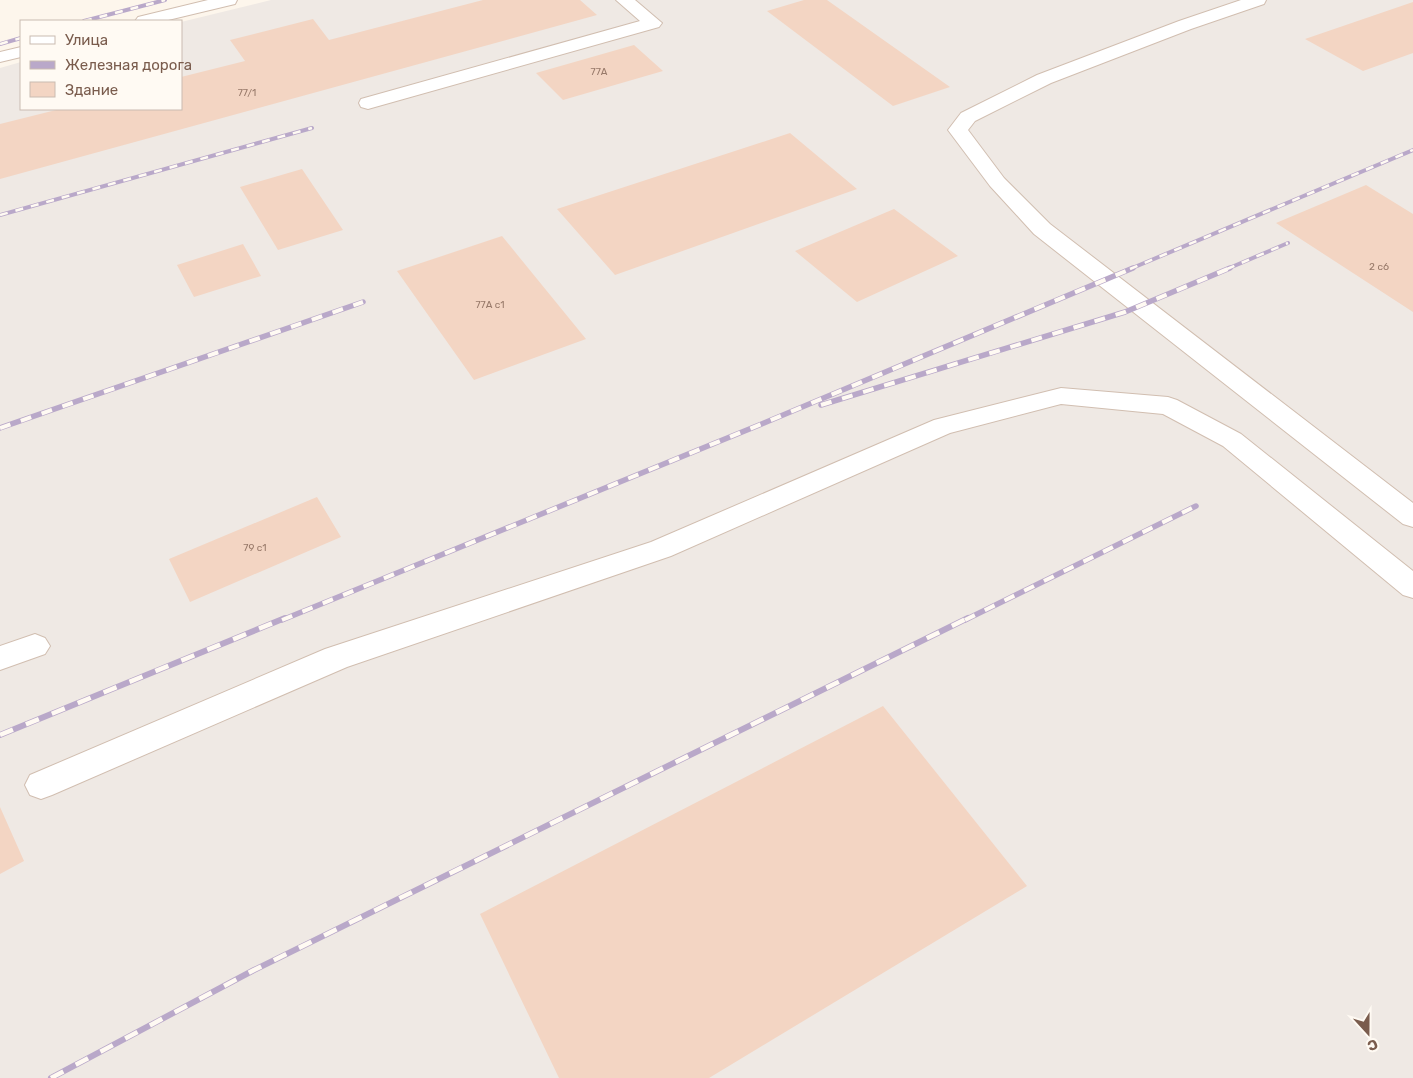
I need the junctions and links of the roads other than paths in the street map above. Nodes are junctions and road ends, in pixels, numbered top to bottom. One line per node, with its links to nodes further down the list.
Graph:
1 (229, 0): 4 (street)
2 (624, 0): 7 (street)
3 (1258, 0): 8 (street)
4 (148, 20)
5 (20, 52): 6 (street)
6 (0, 57)
7 (368, 103)
8 (1413, 517)
9 (1413, 587): 12 (street)
10 (35, 646): 11 (street)
11 (0, 658)
12 (41, 785)

